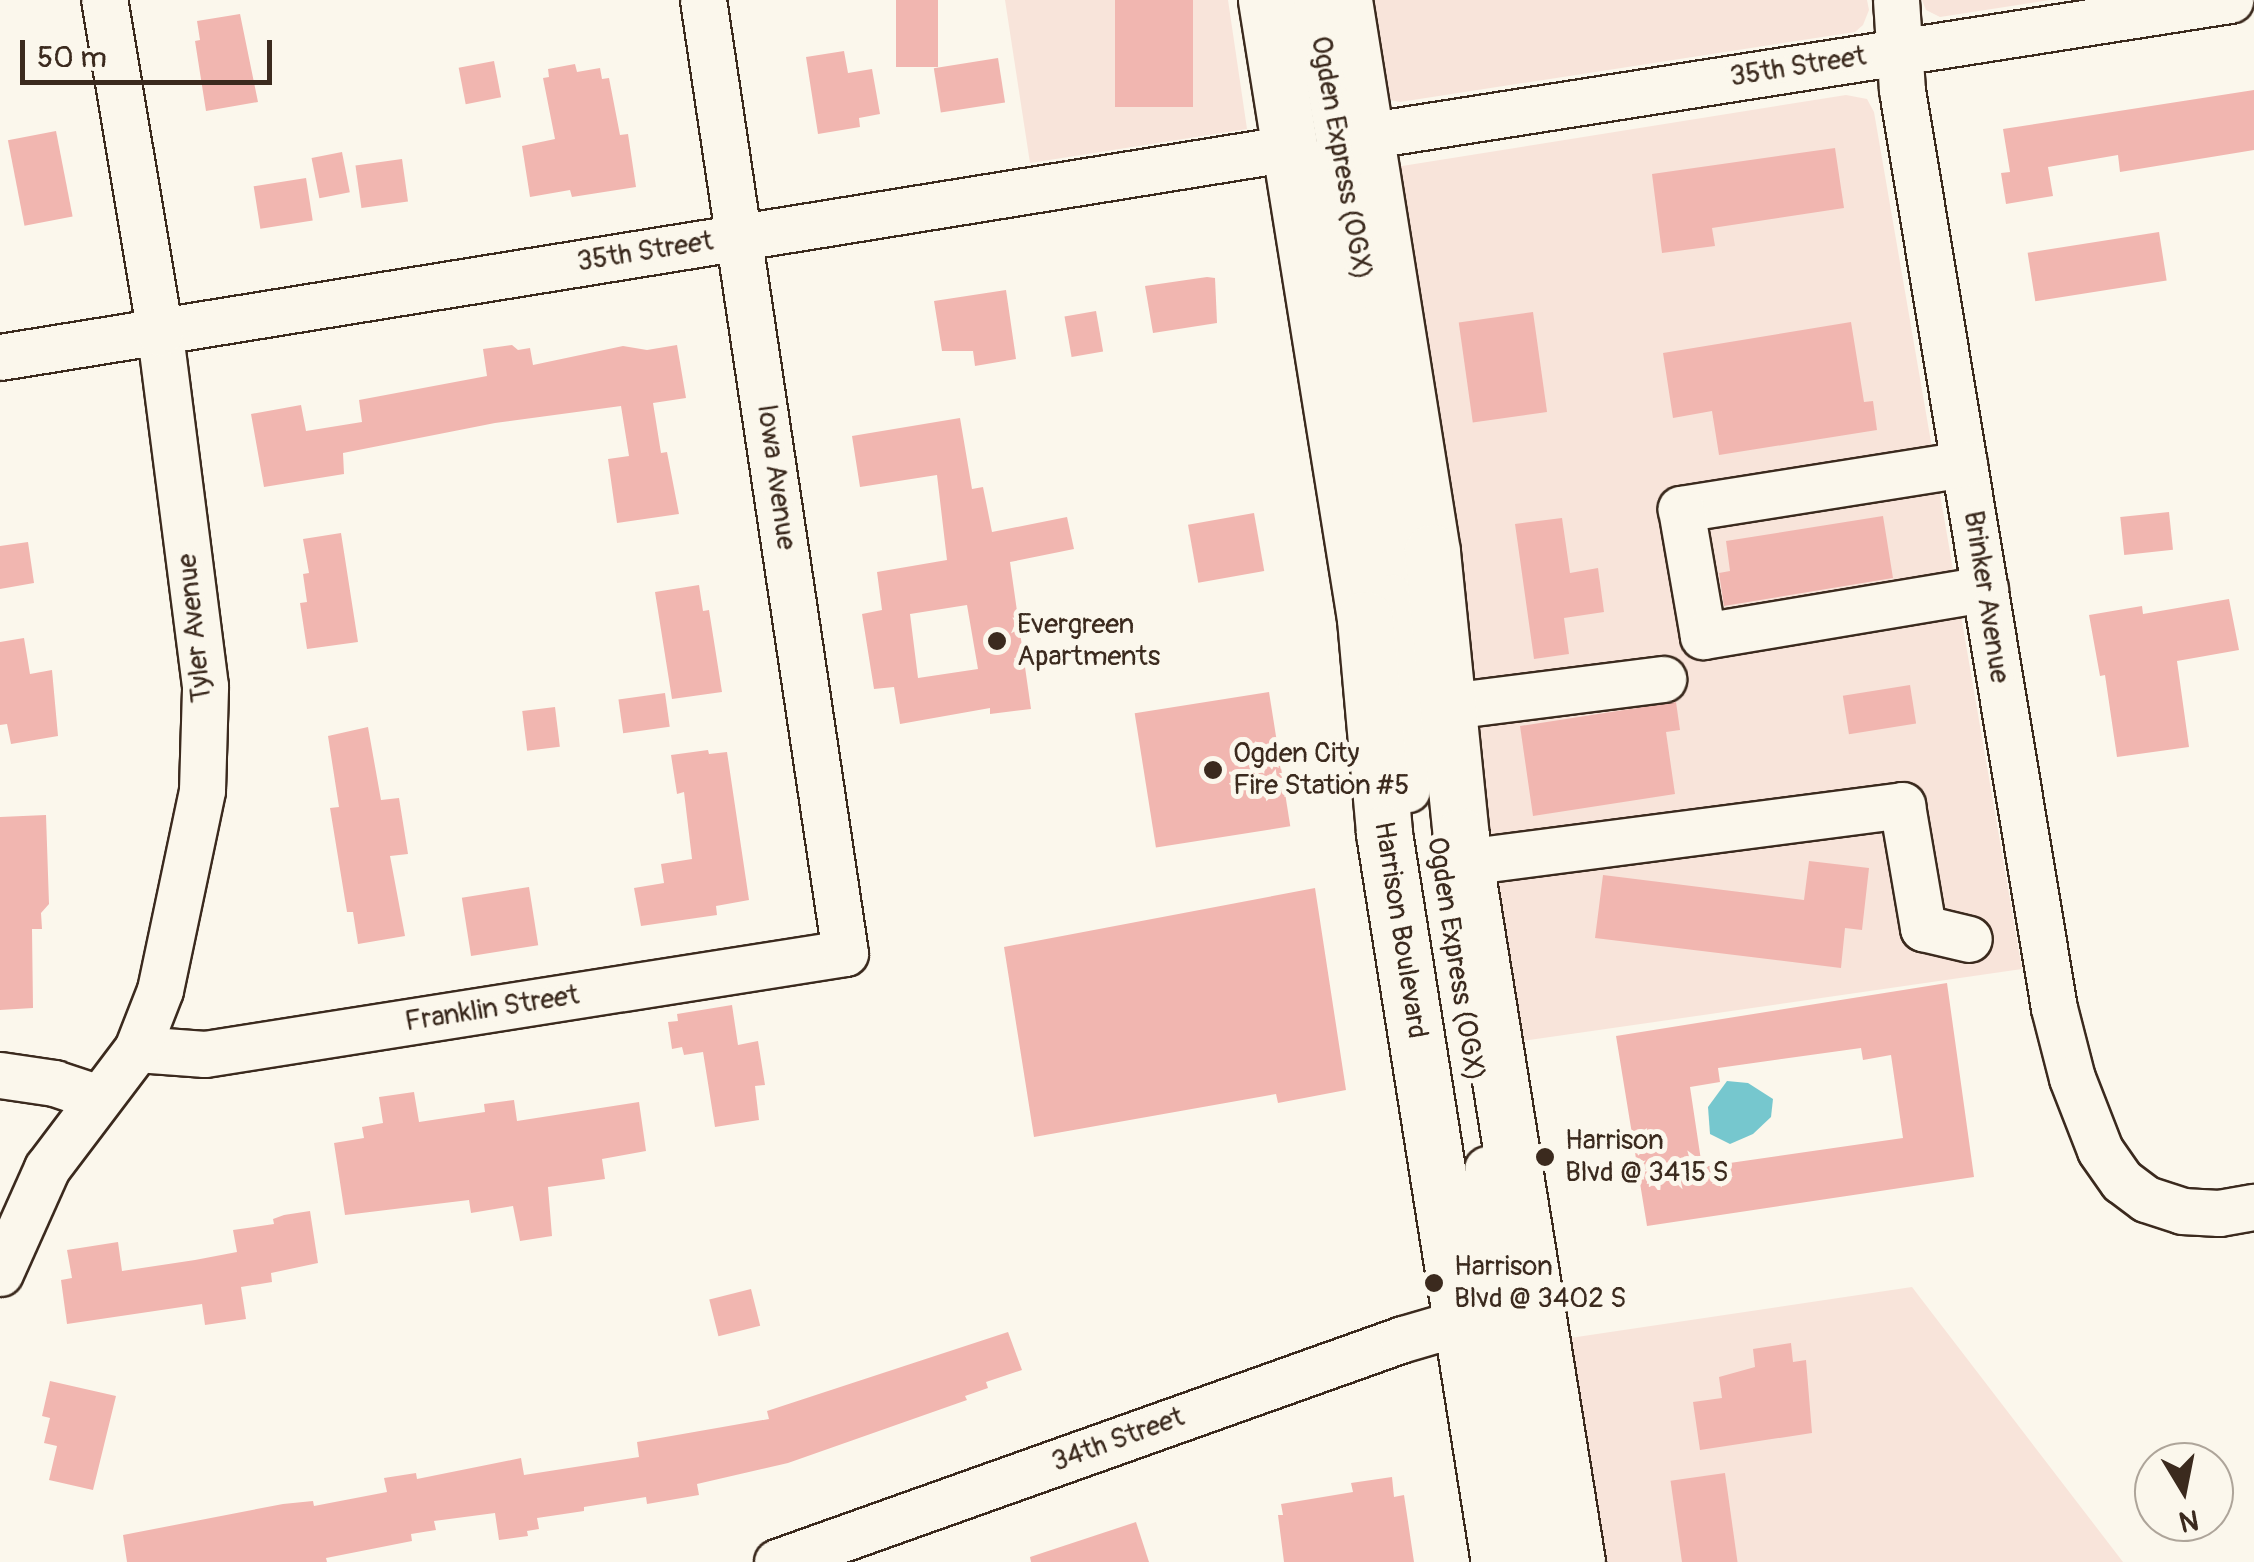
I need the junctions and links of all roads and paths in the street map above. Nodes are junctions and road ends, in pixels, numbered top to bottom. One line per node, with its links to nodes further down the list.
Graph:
1 (104, 0): 13 (street, Tyler Avenue)
2 (703, 0): 12 (street, Iowa Avenue)
3 (1266, 0): 11 (main road, Harrison Boulevard)
4 (1294, 0): 30 (street, Ogden Express (OGX))
5 (1315, 0): 31 (street, Ogden Express (OGX))
6 (1344, 0): 10 (main road)
7 (1896, 0): 9 (street, Brinker Avenue)
8 (2230, 0): 9 (street, 35th Street)
9 (1902, 51): 10 (street, 35th Street); 15 (street, Brinker Avenue)
10 (1365, 136): 18 (main road)
11 (1290, 148): 12 (street, 35th Street); 27 (main road, Harrison Boulevard)
12 (741, 236): 13 (street, 35th Street); 21 (street, Iowa Avenue)
13 (160, 333): 14 (street, 35th Street); 22 (street, Tyler Avenue)
14 (0, 357)
15 (1964, 464): 16 (street, Brinker Avenue); 16 (street)
16 (1985, 589): 25 (street, Brinker Avenue)
17 (1663, 679): 18 (street)
18 (1449, 706): 19 (main road)
19 (1465, 862): 20 (street); 32 (main road)
20 (1968, 939)
21 (845, 954): 22 (street, Franklin Street)
22 (137, 1049): 24 (street, Tyler Avenue)
23 (0, 1075): 24 (street)
24 (99, 1098): 26 (street, Tyler Avenue)
25 (2254, 1207)
26 (0, 1272)
27 (1461, 1322): 28 (street, 34th Street); 29 (main road, Harrison Boulevard)
28 (777, 1562)
29 (1499, 1562)
30 (1526, 1562)
31 (1548, 1562)
32 (1577, 1562)

